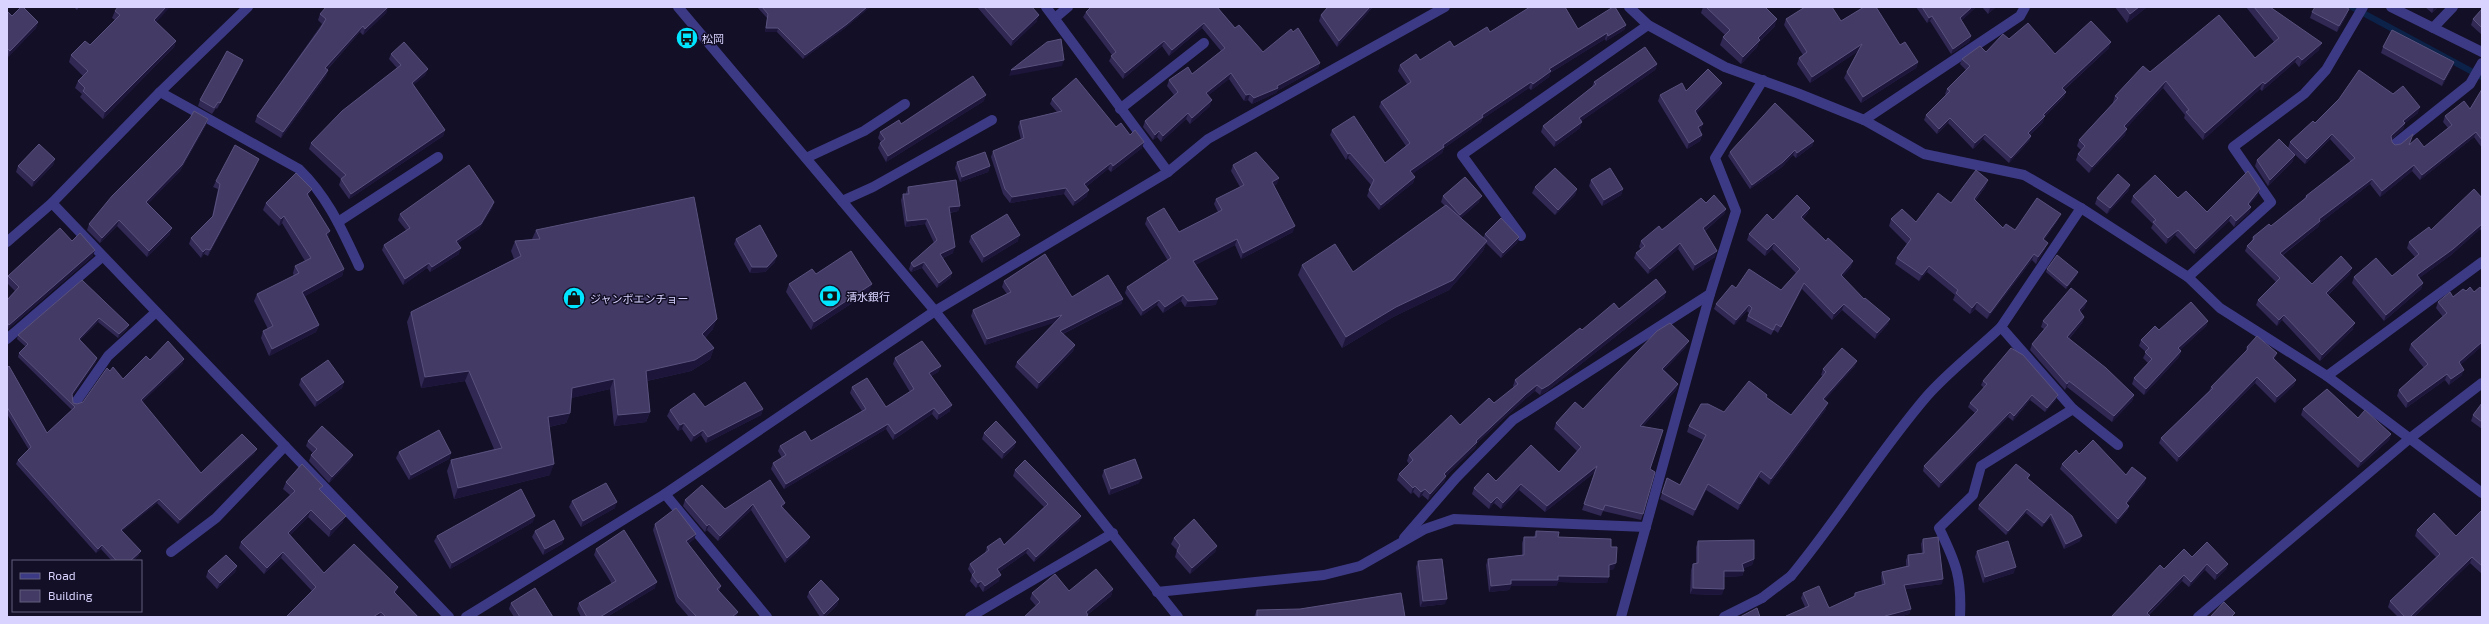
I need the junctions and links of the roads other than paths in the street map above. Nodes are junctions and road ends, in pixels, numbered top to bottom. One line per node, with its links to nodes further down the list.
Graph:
1 (248, 7): 18 (street)
2 (678, 7): 25 (street)
3 (1046, 7): 11 (street)
4 (1068, 7): 11 (street)
5 (1445, 7): 26 (street)
6 (1629, 7): 12 (street)
7 (2025, 7): 22 (street)
8 (2363, 7): 36 (street)
9 (2391, 7): 13 (street)
10 (2453, 7): 13 (street)
11 (1055, 18): 20 (street)
12 (1648, 25): 17 (street); 31 (street)
13 (2433, 28): 15 (street)
14 (1204, 43): 20 (street)
15 (2482, 52)
16 (2482, 63): 23 (street)
17 (1763, 80): 22 (street); 37 (street)
18 (160, 92): 28 (street); 30 (street)
19 (905, 104): 25 (street)
20 (1120, 109): 26 (street)
21 (992, 120): 27 (street)
22 (1864, 120): 29 (street)
23 (2395, 144)
24 (438, 157): 30 (street)
25 (806, 158): 27 (street)
26 (1168, 172): 38 (street)
27 (842, 201): 38 (street)
28 (52, 203): 32 (street); 33 (street)
29 (2082, 208): 36 (street); 40 (street)
30 (338, 222): 35 (street)
31 (1521, 236)
32 (7, 242)
33 (102, 257): 39 (street); 41 (street)
34 (2482, 262): 42 (street)
35 (360, 266)
36 (2188, 277): 42 (street)
37 (1710, 294): 51 (street); 53 (street)
38 (935, 311): 50 (street); 52 (street)
39 (156, 312): 44 (street); 48 (street)
40 (2001, 328): 45 (street); 62 (street)
41 (7, 339)
42 (2327, 376): 46 (street)
43 (2482, 383): 46 (street)
44 (76, 402)
45 (2073, 408): 47 (street); 63 (street)
46 (2409, 439): 49 (street); 64 (street)
47 (2118, 444)
48 (285, 446): 54 (street); 56 (street)
49 (2482, 493)
50 (665, 494): 57 (street); 58 (street)
51 (1646, 527): 53 (street); 61 (street)
52 (1113, 533): 55 (street); 59 (street)
53 (1399, 544): 55 (street)
54 (171, 552)
55 (1157, 592): 60 (street)
56 (449, 617)
57 (466, 617)
58 (767, 617)
59 (970, 617)
60 (1178, 617)
61 (1621, 617)
62 (1724, 617)
63 (1960, 617)
64 (2198, 617)

